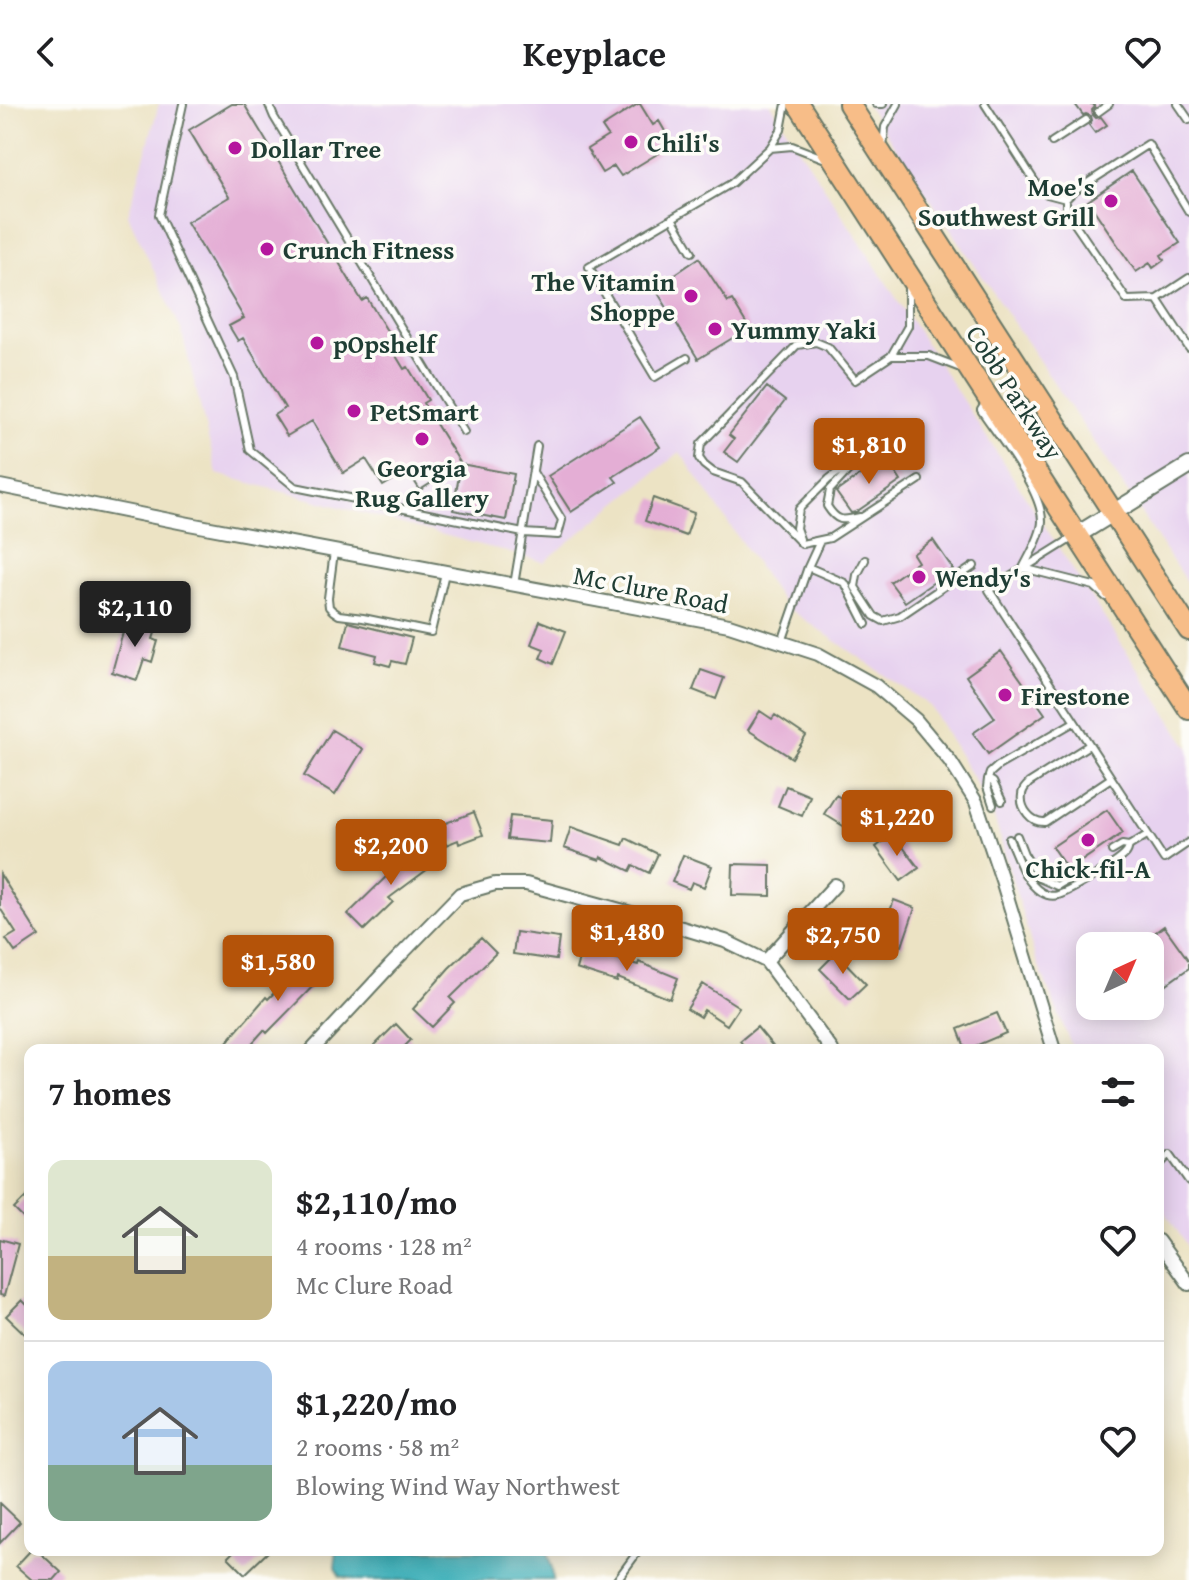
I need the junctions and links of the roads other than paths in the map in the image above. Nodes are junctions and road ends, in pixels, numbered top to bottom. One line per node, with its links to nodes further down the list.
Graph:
1 (183, 104): 41 (lane)
2 (786, 104): 16 (lane)
3 (798, 104): 18 (main road, Cobb Parkway)
4 (849, 104): 17 (main road, Cobb Parkway)
5 (876, 104): 6 (lane)
6 (883, 104)
7 (898, 104): 17 (lane)
8 (985, 104): 19 (lane)
9 (1109, 104): 12 (lane)
10 (1178, 104): 14 (lane)
11 (269, 105): 31 (lane)
12 (1098, 112)
13 (1086, 120): 15 (lane)
14 (1189, 120)
15 (1052, 142)
16 (770, 148): 18 (lane); 21 (lane)
17 (883, 155): 39 (main road, Cobb Parkway)
18 (837, 164): 23 (main road, Cobb Parkway)
19 (1066, 199): 20 (lane); 25 (lane)
20 (1189, 212)
21 (672, 218): 22 (lane); 28 (lane)
22 (692, 252)
23 (908, 274): 27 (lane); 29 (main road, Cobb Parkway)
24 (1189, 278): 25 (lane)
25 (1157, 299): 26 (lane)
26 (1189, 348)
27 (891, 356): 29 (lane); 44 (lane)
28 (687, 358)
29 (971, 373): 30 (main road, Cobb Parkway)
30 (989, 399): 42 (main road, Cobb Parkway); 49 (lane)
31 (464, 432)
32 (890, 434): 34 (lane)
33 (537, 446): 36 (lane)
34 (863, 454): 40 (lane); 44 (lane)
35 (1189, 466): 39 (street)
36 (533, 472): 41 (lane); 41 (lane)
37 (919, 480): 40 (lane)
38 (0, 486): 45 (street, Mc Clure Road)
39 (1114, 513): 42 (street); 54 (main road, Cobb Parkway)
40 (862, 517): 43 (lane)
41 (523, 533): 51 (lane)
42 (1077, 535): 49 (lane); 52 (main road, Cobb Parkway)
43 (821, 540): 44 (lane); 48 (lane)
44 (802, 544)
45 (334, 552): 50 (street, Mc Clure Road); 50 (lane)
46 (865, 560): 47 (lane)
47 (974, 566)
48 (808, 567): 53 (lane); 55 (lane)
49 (1023, 568): 52 (lane); 57 (lane)
50 (445, 573): 51 (street, Mc Clure Road)
51 (514, 585): 55 (street, Mc Clure Road)
52 (1128, 614): 56 (main road, Cobb Parkway)
53 (866, 624)
54 (1189, 630)
55 (782, 642): 72 (street, Mc Clure Road)
56 (1189, 709)
57 (1074, 722): 58 (lane); 60 (lane)
58 (1089, 745): 59 (lane); 59 (lane)
59 (1111, 778): 63 (lane)
60 (988, 779): 61 (lane); 62 (lane)
61 (1002, 801)
62 (993, 805)
63 (1147, 835): 64 (lane); 65 (lane)
64 (1189, 842)
65 (1129, 846): 66 (lane); 67 (lane)
66 (1112, 851)
67 (1072, 877)
68 (835, 885): 69 (street)
69 (766, 961): 70 (street); 71 (street)
70 (318, 1044)
71 (828, 1044)
72 (1052, 1044)
73 (1164, 1160): 74 (lane)
74 (1189, 1181)
75 (1164, 1249): 76 (street)
76 (1189, 1284)
77 (635, 1556): 78 (lane)
78 (617, 1580)

